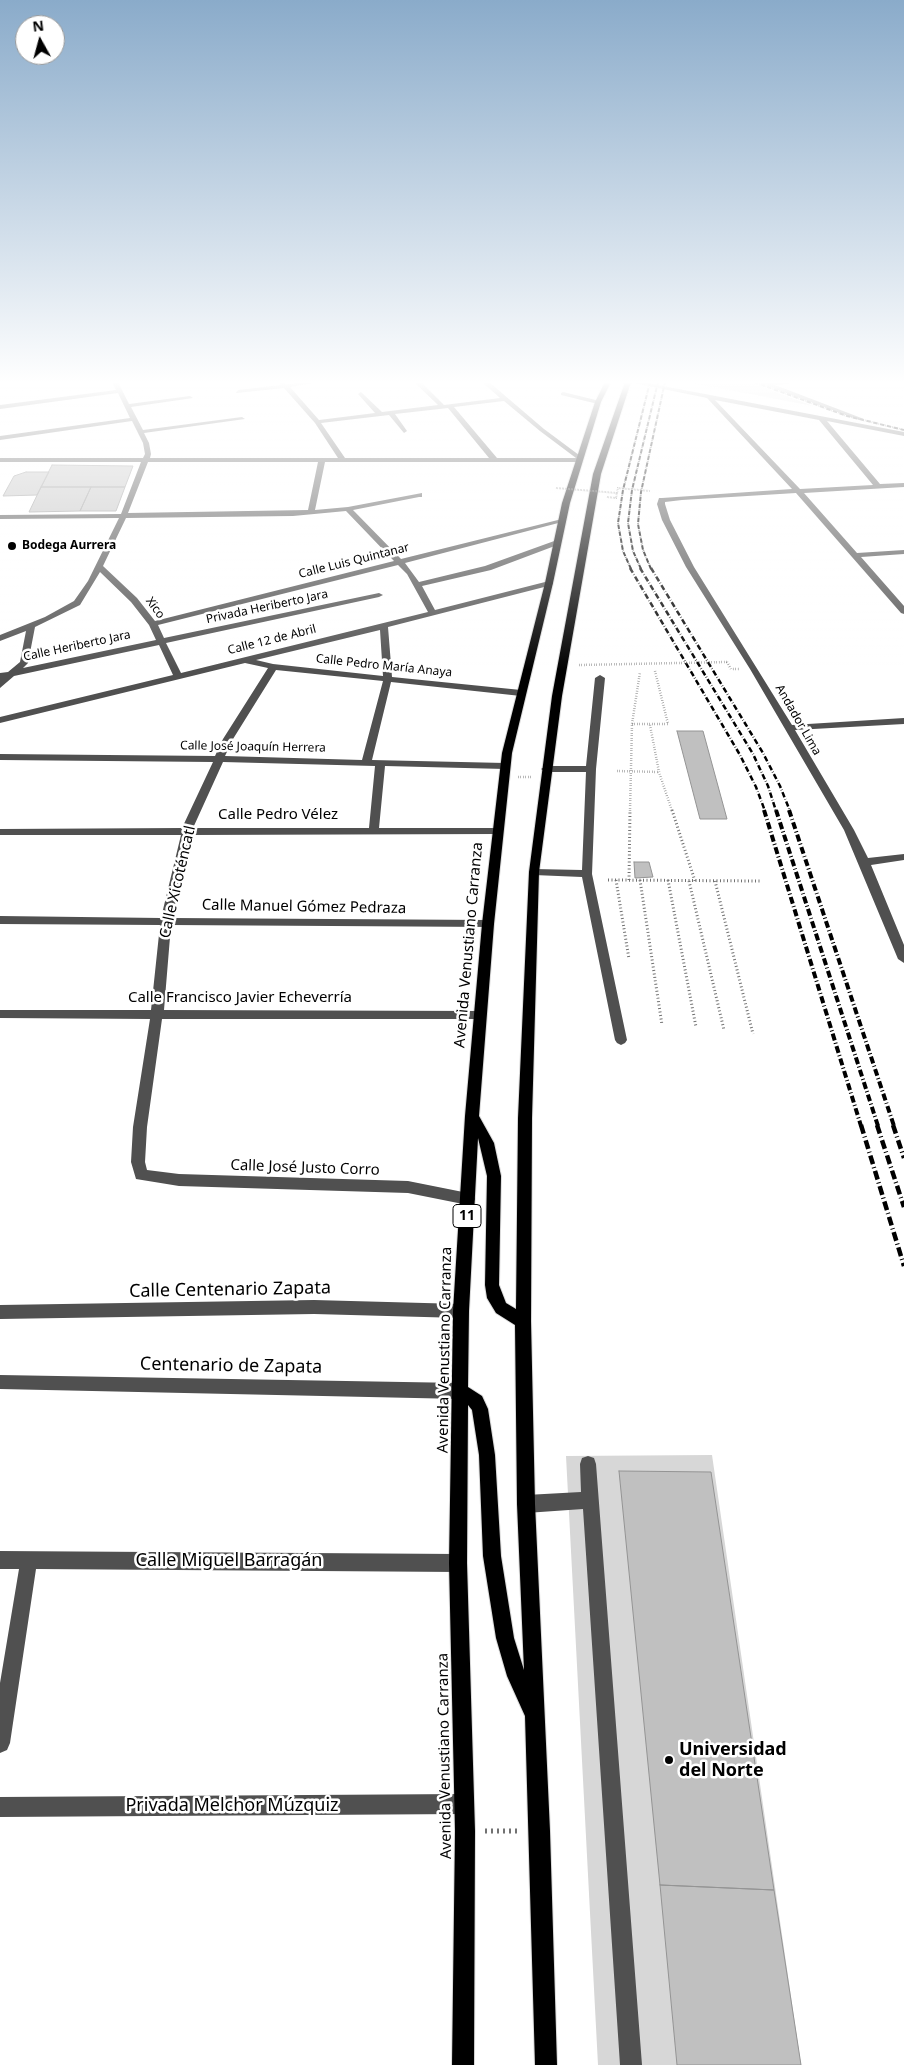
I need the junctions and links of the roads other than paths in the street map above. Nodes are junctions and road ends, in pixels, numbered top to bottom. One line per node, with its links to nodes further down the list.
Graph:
1 (139, 478): 14 (street)
2 (318, 478): 12 (street)
3 (574, 478): 15 (main road, Avenida Venustiano Carranza / 11)
4 (596, 478): 49 (main road)
5 (786, 478): 9 (street)
6 (871, 478): 8 (street)
7 (904, 485): 8 (street)
8 (878, 486): 9 (street)
9 (798, 491): 18 (street); 42 (street, Andador Lima)
10 (419, 495): 11 (street)
11 (348, 509): 12 (street); 19 (street)
12 (310, 514): 14 (street)
13 (0, 517): 14 (street)
14 (123, 517): 20 (street)
15 (562, 521): 16 (main road, Avenida Venustiano Carranza / 11); 19 (street, Calle Luis Quintanar)
16 (557, 542): 21 (main road, Avenida Venustiano Carranza / 11); 22 (street)
17 (904, 552): 18 (street)
18 (854, 555): 24 (street)
19 (399, 561): 22 (street); 26 (street, Calle Luis Quintanar)
20 (98, 566): 26 (street, Xico); 28 (street)
21 (550, 583): 25 (street, Calle 12 de Abril); 39 (main road, Avenida Venustiano Carranza / 11)
22 (417, 585): 25 (street)
23 (379, 595): 30 (street, Privada Heriberto Jara)
24 (904, 610)
25 (433, 613): 27 (street, Calle 12 de Abril)
26 (153, 624): 30 (street, Xico)
27 (384, 626): 31 (street, Calle 12 de Abril); 36 (street)
28 (31, 627): 29 (street); 33 (street)
29 (0, 638)
30 (160, 640): 33 (street, Calle Heriberto Jara); 35 (street, Xico)
31 (245, 660): 32 (street, Calle Pedro María Anaya); 35 (street, Calle 12 de Abril)
32 (273, 667): 36 (street, Calle Pedro María Anaya); 44 (street, Calle Xicoténcatl)
33 (13, 672): 34 (street, Calle Heriberto Jara); 38 (street)
34 (0, 676)
35 (178, 676): 40 (street, Calle 12 de Abril)
36 (388, 678): 39 (street, Calle Pedro María Anaya); 45 (street)
37 (600, 678): 47 (street)
38 (0, 685)
39 (521, 694): 48 (main road, Avenida Venustiano Carranza / 11)
40 (0, 720)
41 (904, 721): 42 (street)
42 (788, 728): 55 (street, Andador Lima)
43 (0, 757): 44 (street, Calle José Joaquín Herrera)
44 (220, 758): 45 (street, Calle José Joaquín Herrera); 50 (street, Calle Xicoténcatl)
45 (367, 761): 46 (street, Calle José Joaquín Herrera)
46 (380, 762): 48 (street, Calle José Joaquín Herrera); 51 (street)
47 (591, 769): 49 (street); 57 (street)
48 (503, 772): 52 (main road, Avenida Venustiano Carranza / 11)
49 (546, 773): 56 (main road)
50 (187, 830): 51 (street, Calle Pedro Vélez); 53 (street, Calle Pedro Vélez); 59 (street, Calle Xicoténcatl)
51 (374, 830): 52 (street, Calle Pedro Vélez)
52 (496, 831): 60 (main road, Avenida Venustiano Carranza / 11)
53 (0, 832)
54 (904, 857): 55 (street)
55 (864, 862): 61 (street, Andador Lima)
56 (534, 872): 57 (street); 71 (main road)
57 (587, 874): 65 (street)
58 (0, 920): 59 (street, Calle Manuel Gómez Pedraza)
59 (166, 921): 60 (street, Calle Manuel Gómez Pedraza); 63 (street, Calle Xicoténcatl)
60 (488, 924): 64 (main road, Avenida Venustiano Carranza / 11)
61 (904, 959)
62 (0, 1014): 63 (street, Calle Francisco Javier Echeverría)
63 (157, 1014): 64 (street, Calle Francisco Javier Echeverría); 67 (street, Calle Xicoténcatl)
64 (480, 1015): 66 (main road, Avenida Venustiano Carranza / 11)
65 (622, 1040)
66 (472, 1116): 68 (main road, Avenida Venustiano Carranza / 11); 71 (main road)
67 (141, 1175): 68 (street, Calle José Justo Corro)
68 (468, 1199): 69 (main road, Avenida Venustiano Carranza / 11)
69 (461, 1311): 70 (street, Calle Centenario Zapata); 73 (main road, Avenida Venustiano Carranza / 11)
70 (0, 1312)
71 (523, 1321): 76 (main road)
72 (0, 1382): 73 (street, Centenario de Zapata)
73 (461, 1391): 79 (main road, Avenida Venustiano Carranza / 11); 80 (main road)
74 (588, 1464): 75 (street)
75 (590, 1500): 76 (street); 86 (street)
76 (526, 1504): 80 (main road)
77 (0, 1560): 78 (street, Calle Miguel Barragán)
78 (29, 1560): 79 (street, Calle Miguel Barragán); 81 (street)
79 (458, 1563): 82 (main road, Avenida Venustiano Carranza / 11)
80 (535, 1716): 85 (main road)
81 (0, 1742)
82 (463, 1804): 83 (street, Privada Melchor Múzquiz); 84 (main road, Avenida Venustiano Carranza / 11)
83 (0, 1808)
84 (463, 2065)
85 (546, 2065)
86 (631, 2065)

